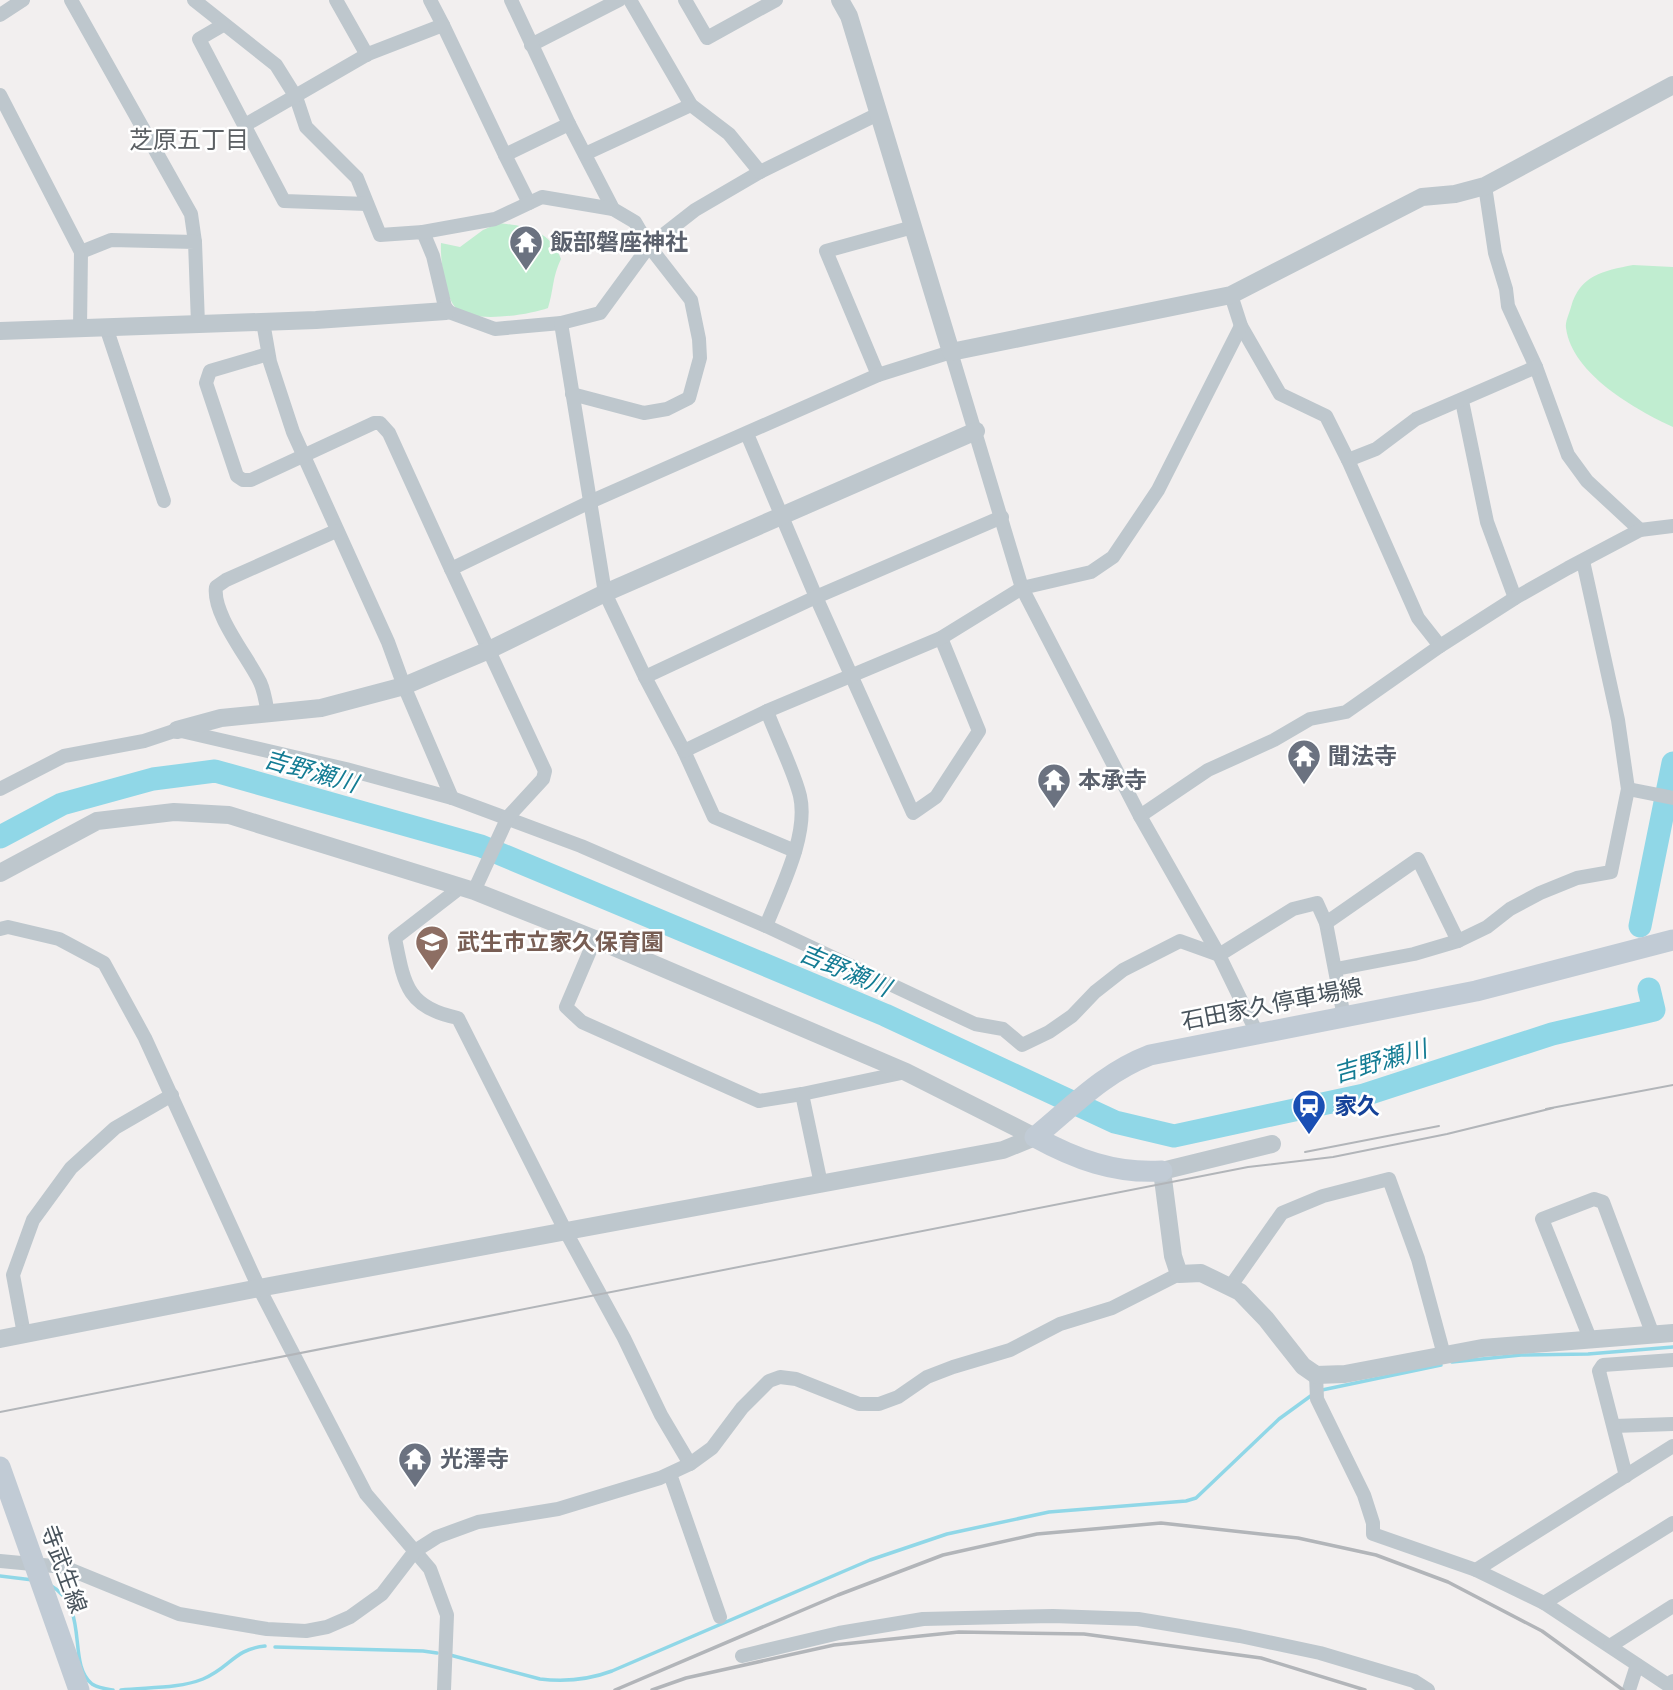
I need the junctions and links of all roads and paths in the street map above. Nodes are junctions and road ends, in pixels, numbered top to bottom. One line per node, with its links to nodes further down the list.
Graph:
1 (23, 0): 12 (street)
2 (71, 0): 33 (street)
3 (194, 0): 13 (street)
4 (336, 0): 16 (street)
5 (430, 0): 14 (street)
6 (512, 0): 15 (street)
7 (620, 0): 15 (street)
8 (630, 0): 20 (street)
9 (685, 0): 10 (street)
10 (776, 0)
11 (840, 0): 21 (street)
12 (0, 15)
13 (223, 25): 19 (street); 23 (street)
14 (443, 25): 16 (street); 25 (street)
15 (531, 45): 22 (street)
16 (367, 55): 19 (street)
17 (1673, 85): 27 (street)
18 (0, 95): 35 (street)
19 (296, 97): 23 (street); 29 (street)
20 (691, 105): 24 (street); 26 (street)
21 (878, 114): 26 (street); 31 (street)
22 (569, 124): 24 (street); 25 (street)
23 (245, 125): 29 (street)
24 (584, 154): 30 (street)
25 (505, 155): 28 (street)
26 (760, 172): 34 (street)
27 (1485, 186): 36 (street); 47 (street)
28 (529, 203): 30 (street); 32 (street)
29 (368, 204): 32 (street)
30 (612, 209): 34 (street)
31 (913, 227): 45 (street); 48 (street)
32 (423, 232): 37 (street)
33 (195, 242): 35 (street); 40 (street)
34 (649, 246): 39 (street); 49 (street)
35 (81, 252): 44 (street)
36 (1231, 295): 42 (street); 45 (street)
37 (446, 311): 38 (street); 39 (street)
38 (263, 322): 40 (street); 46 (street)
39 (561, 323): 49 (street)
40 (198, 324): 43 (street)
41 (2, 326): 44 (street)
42 (1241, 326): 54 (street); 64 (street)
43 (107, 327): 44 (street); 55 (street)
44 (80, 328)
45 (951, 352): 48 (street); 51 (street)
46 (268, 354): 53 (street); 53 (street)
47 (1536, 367): 50 (street); 60 (street)
48 (878, 375): 52 (street)
49 (572, 394): 56 (street)
50 (1462, 401): 54 (street); 67 (street)
51 (976, 431): 57 (street); 58 (street)
52 (747, 434): 56 (street); 57 (street)
53 (303, 455): 61 (street); 63 (street)
54 (1348, 460): 69 (street)
55 (164, 501)
56 (592, 501): 63 (street); 65 (street)
57 (782, 516): 65 (street); 66 (street)
58 (1002, 517): 64 (street); 66 (street)
59 (1673, 526): 60 (street)
60 (1640, 530): 62 (street)
61 (336, 531): 73 (street); 75 (street)
62 (1583, 561): 67 (street); 79 (street)
63 (450, 569): 70 (street)
64 (1022, 588): 68 (street); 82 (street)
65 (605, 593): 70 (street); 72 (street)
66 (816, 597): 71 (street); 72 (street)
67 (1515, 598): 69 (street)
68 (941, 638): 71 (street); 71 (street)
69 (1440, 646): 82 (street)
70 (489, 650): 73 (street); 83 (street)
71 (853, 676): 74 (street)
72 (645, 677): 77 (street)
73 (404, 686): 75 (street); 80 (street)
74 (767, 711): 77 (street); 84 (street)
75 (268, 715): 76 (street)
76 (177, 730): 78 (street); 80 (street)
77 (684, 751): 84 (street)
78 (0, 789)
79 (1628, 789): 81 (street); 92 (street)
80 (452, 798): 83 (street)
81 (1673, 798)
82 (1140, 816): 93 (street)
83 (508, 817): 86 (street); 88 (street)
84 (794, 851): 88 (street)
85 (0, 873): 86 (street)
86 (467, 889): 90 (street); 104 (street)
87 (1326, 923): 92 (street); 93 (street); 94 (street)
88 (766, 926): 93 (street)
89 (0, 929): 99 (street)
90 (595, 939): 97 (street); 98 (street)
91 (1673, 940): 95 (main road, 石田家久停車場線)
92 (1458, 941): 94 (street)
93 (1219, 955): 96 (street)
94 (1336, 969): 95 (street)
95 (1344, 1017): 96 (main road, 石田家久停車場線)
96 (1257, 1033): 100 (main road, 石田家久停車場線)
97 (906, 1072): 98 (street); 100 (street)
98 (802, 1094): 103 (street)
99 (172, 1095): 107 (street); 108 (street)
100 (1043, 1131): 102 (main road); 103 (street)
101 (1272, 1144): 102 (street)
102 (1162, 1171): 105 (street)
103 (821, 1184): 104 (street)
104 (566, 1232): 107 (street); 119 (street)
105 (1179, 1274): 106 (street); 119 (street)
106 (1230, 1287): 113 (street); 115 (street)
107 (259, 1288): 108 (street); 124 (street)
108 (24, 1334): 111 (street)
109 (1673, 1334): 110 (street)
110 (1653, 1335): 112 (street); 112 (street)
111 (0, 1339)
112 (1591, 1341): 113 (street)
113 (1444, 1355): 115 (street)
114 (1673, 1360): 117 (street)
115 (1316, 1387): 126 (street)
116 (1673, 1424): 117 (street)
117 (1614, 1426): 122 (street)
118 (1673, 1446): 122 (street)
119 (690, 1464): 121 (street)
120 (0, 1466): 134 (main road, 寺武生線, bridge)
121 (670, 1474): 124 (street); 129 (street)
122 (1626, 1476): 126 (street)
123 (1673, 1523): 127 (street)
124 (415, 1551): 125 (street); 135 (street)
125 (0, 1561)
126 (1476, 1570): 127 (street)
127 (1544, 1603): 130 (street)
128 (1673, 1606): 130 (street)
129 (720, 1617)
130 (1610, 1646): 132 (street)
131 (742, 1656): 136 (street)
132 (1637, 1665): 133 (street); 137 (street)
133 (1673, 1681)
134 (79, 1690)
135 (444, 1690)
136 (1427, 1690)
137 (1629, 1690)

